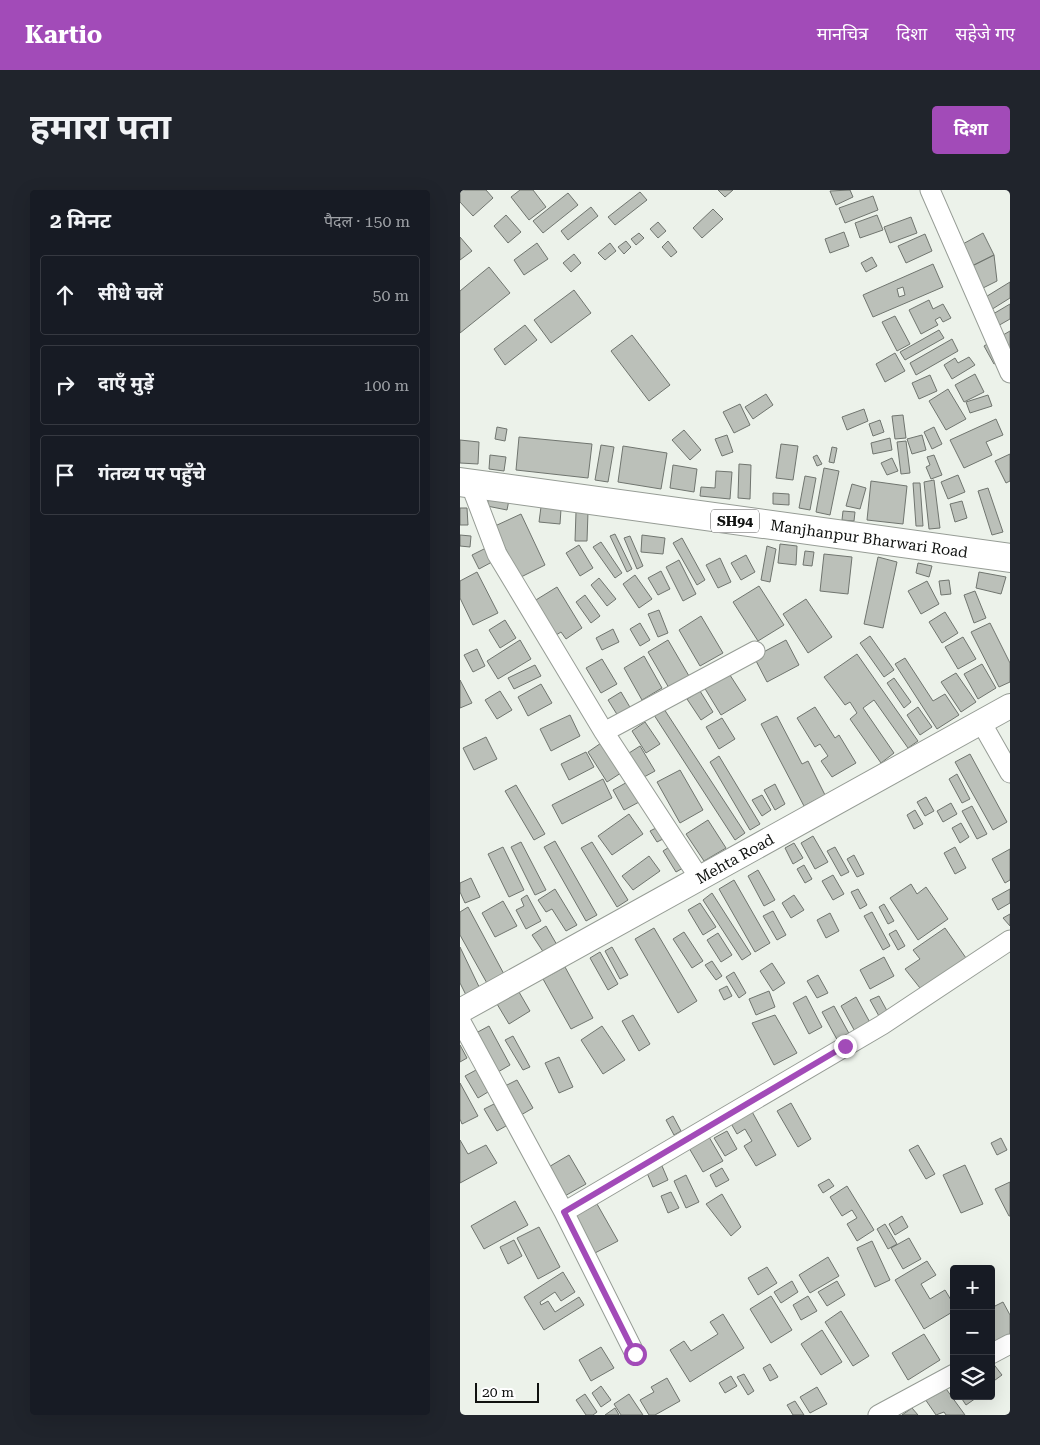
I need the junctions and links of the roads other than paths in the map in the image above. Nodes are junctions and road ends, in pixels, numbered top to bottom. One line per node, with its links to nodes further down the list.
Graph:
1 (930, 190): 2 (street)
2 (1010, 373)
3 (465, 483): 4 (main road, Manjhanpur Bharwari Road / SH94); 8 (street)
4 (1010, 558)
5 (755, 651): 8 (street)
6 (1010, 706): 7 (street, Mehta Road)
7 (981, 722): 9 (street); 10 (street, Mehta Road)
8 (604, 732): 10 (street)
9 (1010, 773)
10 (700, 879): 12 (street, Mehta Road)
11 (1010, 940): 14 (street)
12 (460, 1011)
13 (460, 1020): 14 (street)
14 (564, 1212): 17 (street)
15 (1010, 1344): 16 (street)
16 (995, 1352)
17 (635, 1354)
18 (950, 1376): 19 (street)
19 (878, 1415)

